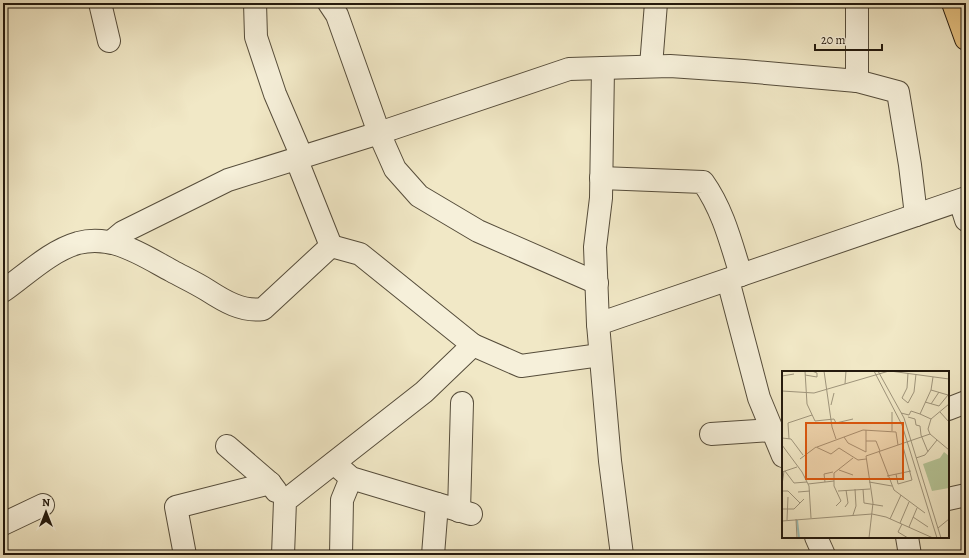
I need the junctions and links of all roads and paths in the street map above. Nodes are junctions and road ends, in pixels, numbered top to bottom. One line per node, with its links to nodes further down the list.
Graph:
1 (100, 3): 8 (street)
2 (254, 3): 13 (street)
3 (329, 3): 12 (street)
4 (656, 3): 9 (street)
5 (857, 3): 11 (street)
6 (953, 3): 7 (main road)
7 (966, 39)
8 (109, 41)
9 (651, 66): 10 (street); 11 (street)
10 (603, 68): 12 (street); 14 (street)
11 (857, 81): 16 (street)
12 (379, 133): 13 (street); 20 (street)
13 (299, 157): 17 (street); 18 (street)
14 (601, 178): 19 (street); 20 (street)
15 (964, 206): 16 (street)
16 (916, 215): 19 (street)
17 (111, 242): 18 (street); 21 (street)
18 (330, 246): 23 (street)
19 (735, 278): 22 (street); 28 (street)
20 (597, 283): 22 (street)
21 (3, 291)
22 (598, 324): 24 (street)
23 (473, 345): 24 (street); 32 (street)
24 (600, 355): 47 (street)
25 (966, 402): 27 (street)
26 (462, 403): 38 (street)
27 (949, 409)
28 (772, 430): 29 (street); 31 (street)
29 (711, 434)
30 (227, 446): 34 (street)
31 (782, 454)
32 (334, 463): 33 (street); 37 (street)
33 (351, 478): 38 (street); 45 (street)
34 (270, 483): 37 (street); 43 (street)
35 (966, 495): 36 (street)
36 (949, 499)
37 (285, 501): 44 (street)
38 (437, 504): 46 (street)
39 (43, 505): 40 (street)
40 (3, 524)
41 (816, 538): 48 (street)
42 (907, 538): 49 (street)
43 (185, 555)
44 (283, 555)
45 (341, 555)
46 (434, 555)
47 (622, 555)
48 (824, 555)
49 (910, 555)

